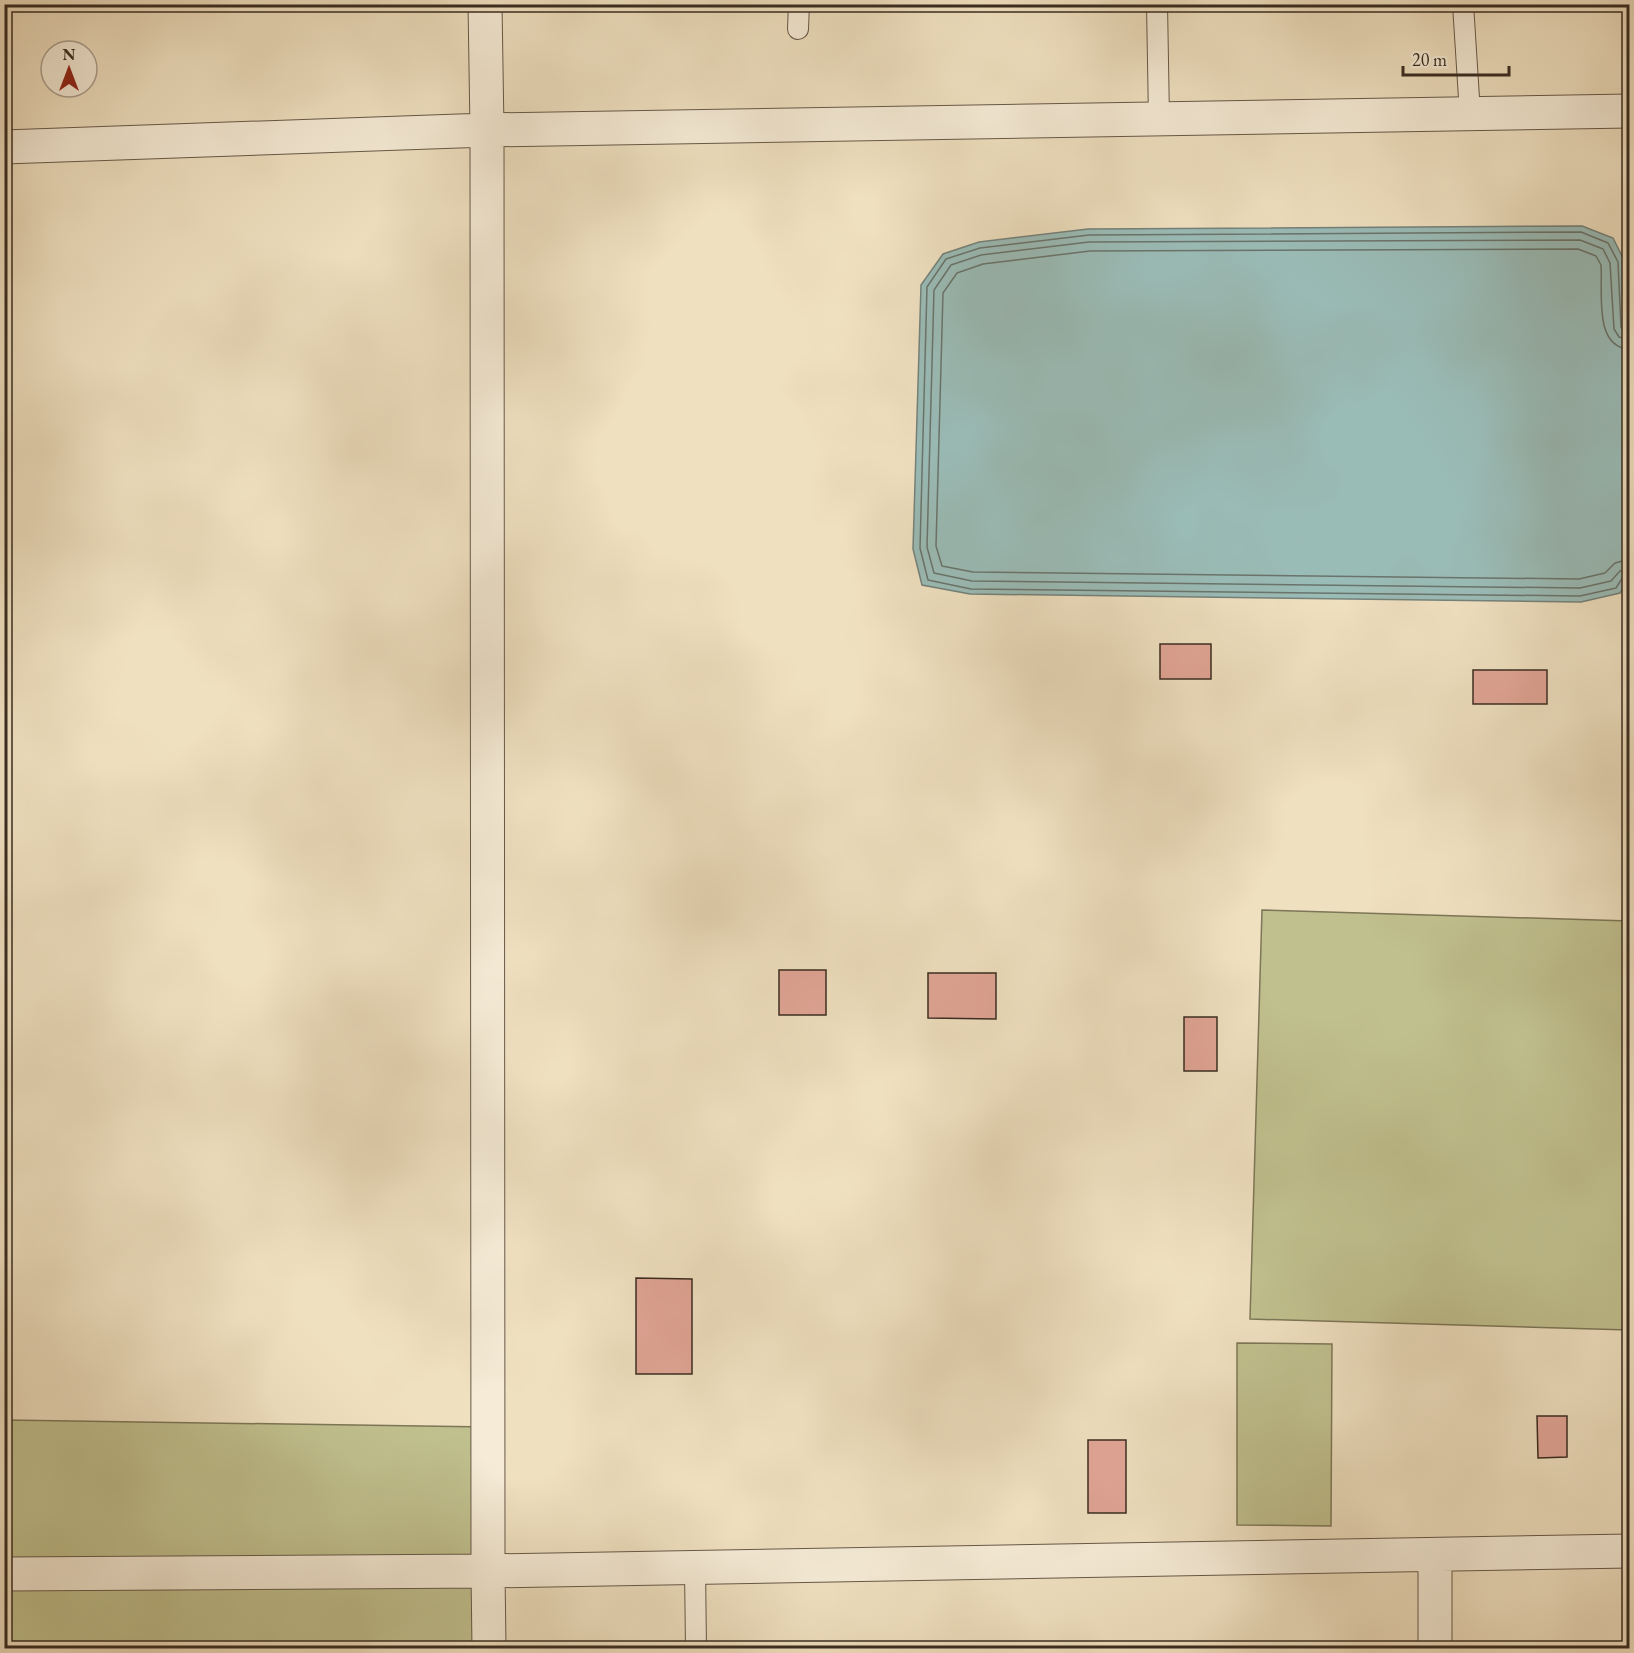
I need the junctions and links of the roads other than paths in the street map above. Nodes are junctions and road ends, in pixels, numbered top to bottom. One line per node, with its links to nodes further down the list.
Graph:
1 (485, 4): 9 (street)
2 (799, 4): 5 (lane)
3 (1157, 4): 8 (lane)
4 (1463, 4): 7 (lane)
5 (798, 28)
6 (1629, 111): 7 (street)
7 (1470, 114): 8 (street)
8 (1159, 119): 9 (street)
9 (487, 130): 10 (street); 14 (street)
10 (4, 147)
11 (1629, 1551): 12 (street)
12 (1435, 1555): 13 (street); 18 (street)
13 (695, 1568): 14 (street); 17 (lane)
14 (488, 1571): 15 (street); 16 (street)
15 (4, 1574)
16 (489, 1648)
17 (696, 1648)
18 (1435, 1648)

